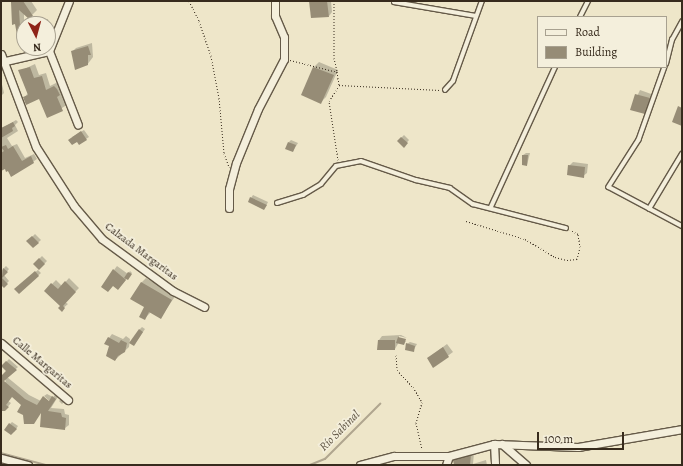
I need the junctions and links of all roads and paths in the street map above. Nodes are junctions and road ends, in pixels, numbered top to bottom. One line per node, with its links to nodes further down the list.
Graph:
1 (69, 1): 11 (street)
2 (189, 1): 25 (path)
3 (275, 1): 15 (street)
4 (334, 1): 19 (path)
5 (482, 1): 8 (lane)
6 (588, 1): 9 (lane)
7 (394, 2): 8 (lane)
8 (476, 16): 21 (lane)
9 (580, 16)
10 (682, 22): 16 (lane)
11 (56, 33)
12 (17, 56): 14 (street)
13 (51, 56): 22 (street)
14 (1, 59): 33 (street, Calzada Margaritas)
15 (284, 59): 19 (path); 25 (street)
16 (667, 62)
17 (555, 68): 27 (lane)
18 (665, 68): 29 (lane)
19 (337, 72): 20 (path)
20 (339, 85): 21 (path); 24 (path)
21 (445, 90)
22 (78, 125)
23 (682, 154): 29 (lane)
24 (336, 166): 26 (lane); 27 (lane)
25 (233, 174): 28 (street)
26 (277, 203)
27 (491, 206): 32 (lane)
28 (229, 208)
29 (649, 209): 31 (lane)
30 (466, 221): 32 (path)
31 (682, 226)
32 (566, 228)
33 (204, 307)
34 (1, 343): 36 (street, Calle Margaritas)
35 (396, 355): 40 (path)
36 (68, 400)
37 (682, 429): 39 (street)
38 (494, 444): 39 (street); 41 (street); 46 (street)
39 (502, 444): 47 (street)
40 (423, 454): 41 (street); 44 (street)
41 (449, 456): 45 (street)
42 (1, 458): 43 (street)
43 (28, 465)
44 (360, 465)
45 (446, 465)
46 (495, 465)
47 (526, 465)

